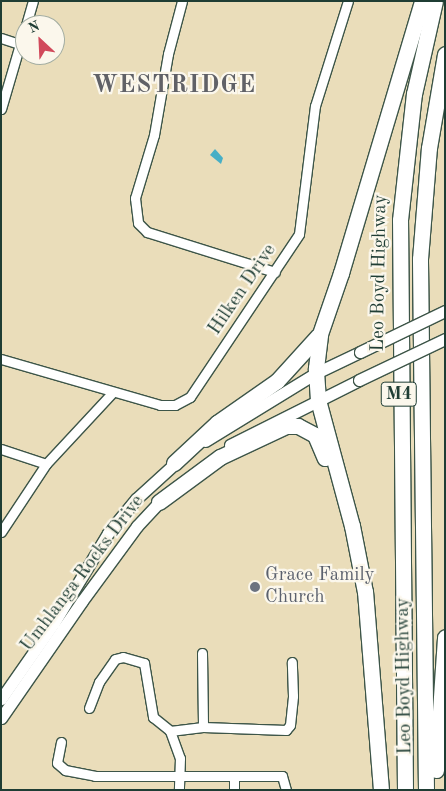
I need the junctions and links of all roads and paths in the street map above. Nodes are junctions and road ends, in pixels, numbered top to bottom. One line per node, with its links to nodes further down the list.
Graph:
1 (32, 1): 6 (street)
2 (182, 1): 12 (street)
3 (422, 1): 14 (highway)
4 (435, 1): 41 (highway, Leo Boyd Highway / M4)
5 (344, 2): 12 (street, Hilken Drive)
6 (28, 15)
7 (1, 38): 8 (street)
8 (15, 42)
9 (445, 54): 42 (highway, Leo Boyd Highway / M4)
10 (15, 61): 11 (street)
11 (1, 109)
12 (275, 272): 18 (street, Hilken Drive)
13 (445, 311): 17 (main road, Umhlanga Rocks Drive, bridge)
14 (320, 334): 17 (highway); 22 (highway)
15 (445, 339): 19 (main road, Umhlanga Rocks Drive, bridge)
16 (1, 359): 18 (street, Hilken Drive)
17 (316, 372): 19 (highway); 22 (main road, Umhlanga Rocks Drive)
18 (113, 392): 21 (street)
19 (318, 400): 23 (main road, Umhlanga Rocks Drive); 25 (highway)
20 (1, 448): 21 (street)
21 (46, 464): 24 (street)
22 (174, 464): 29 (main road, Umhlanga Rocks Drive)
23 (159, 502): 25 (highway); 31 (main road, Umhlanga Rocks Drive)
24 (1, 532)
25 (365, 592): 40 (highway)
26 (445, 637): 43 (highway)
27 (202, 653): 32 (street)
28 (292, 662): 32 (street)
29 (1, 699)
30 (89, 708): 33 (street)
31 (1, 718)
32 (203, 727): 33 (street)
33 (170, 731): 35 (street)
34 (60, 742): 35 (street)
35 (179, 776): 36 (street); 37 (street)
36 (234, 776): 38 (street); 39 (street)
37 (179, 790)
38 (234, 790)
39 (286, 790)
40 (381, 790)
41 (405, 790)
42 (426, 790)
43 (435, 790)

